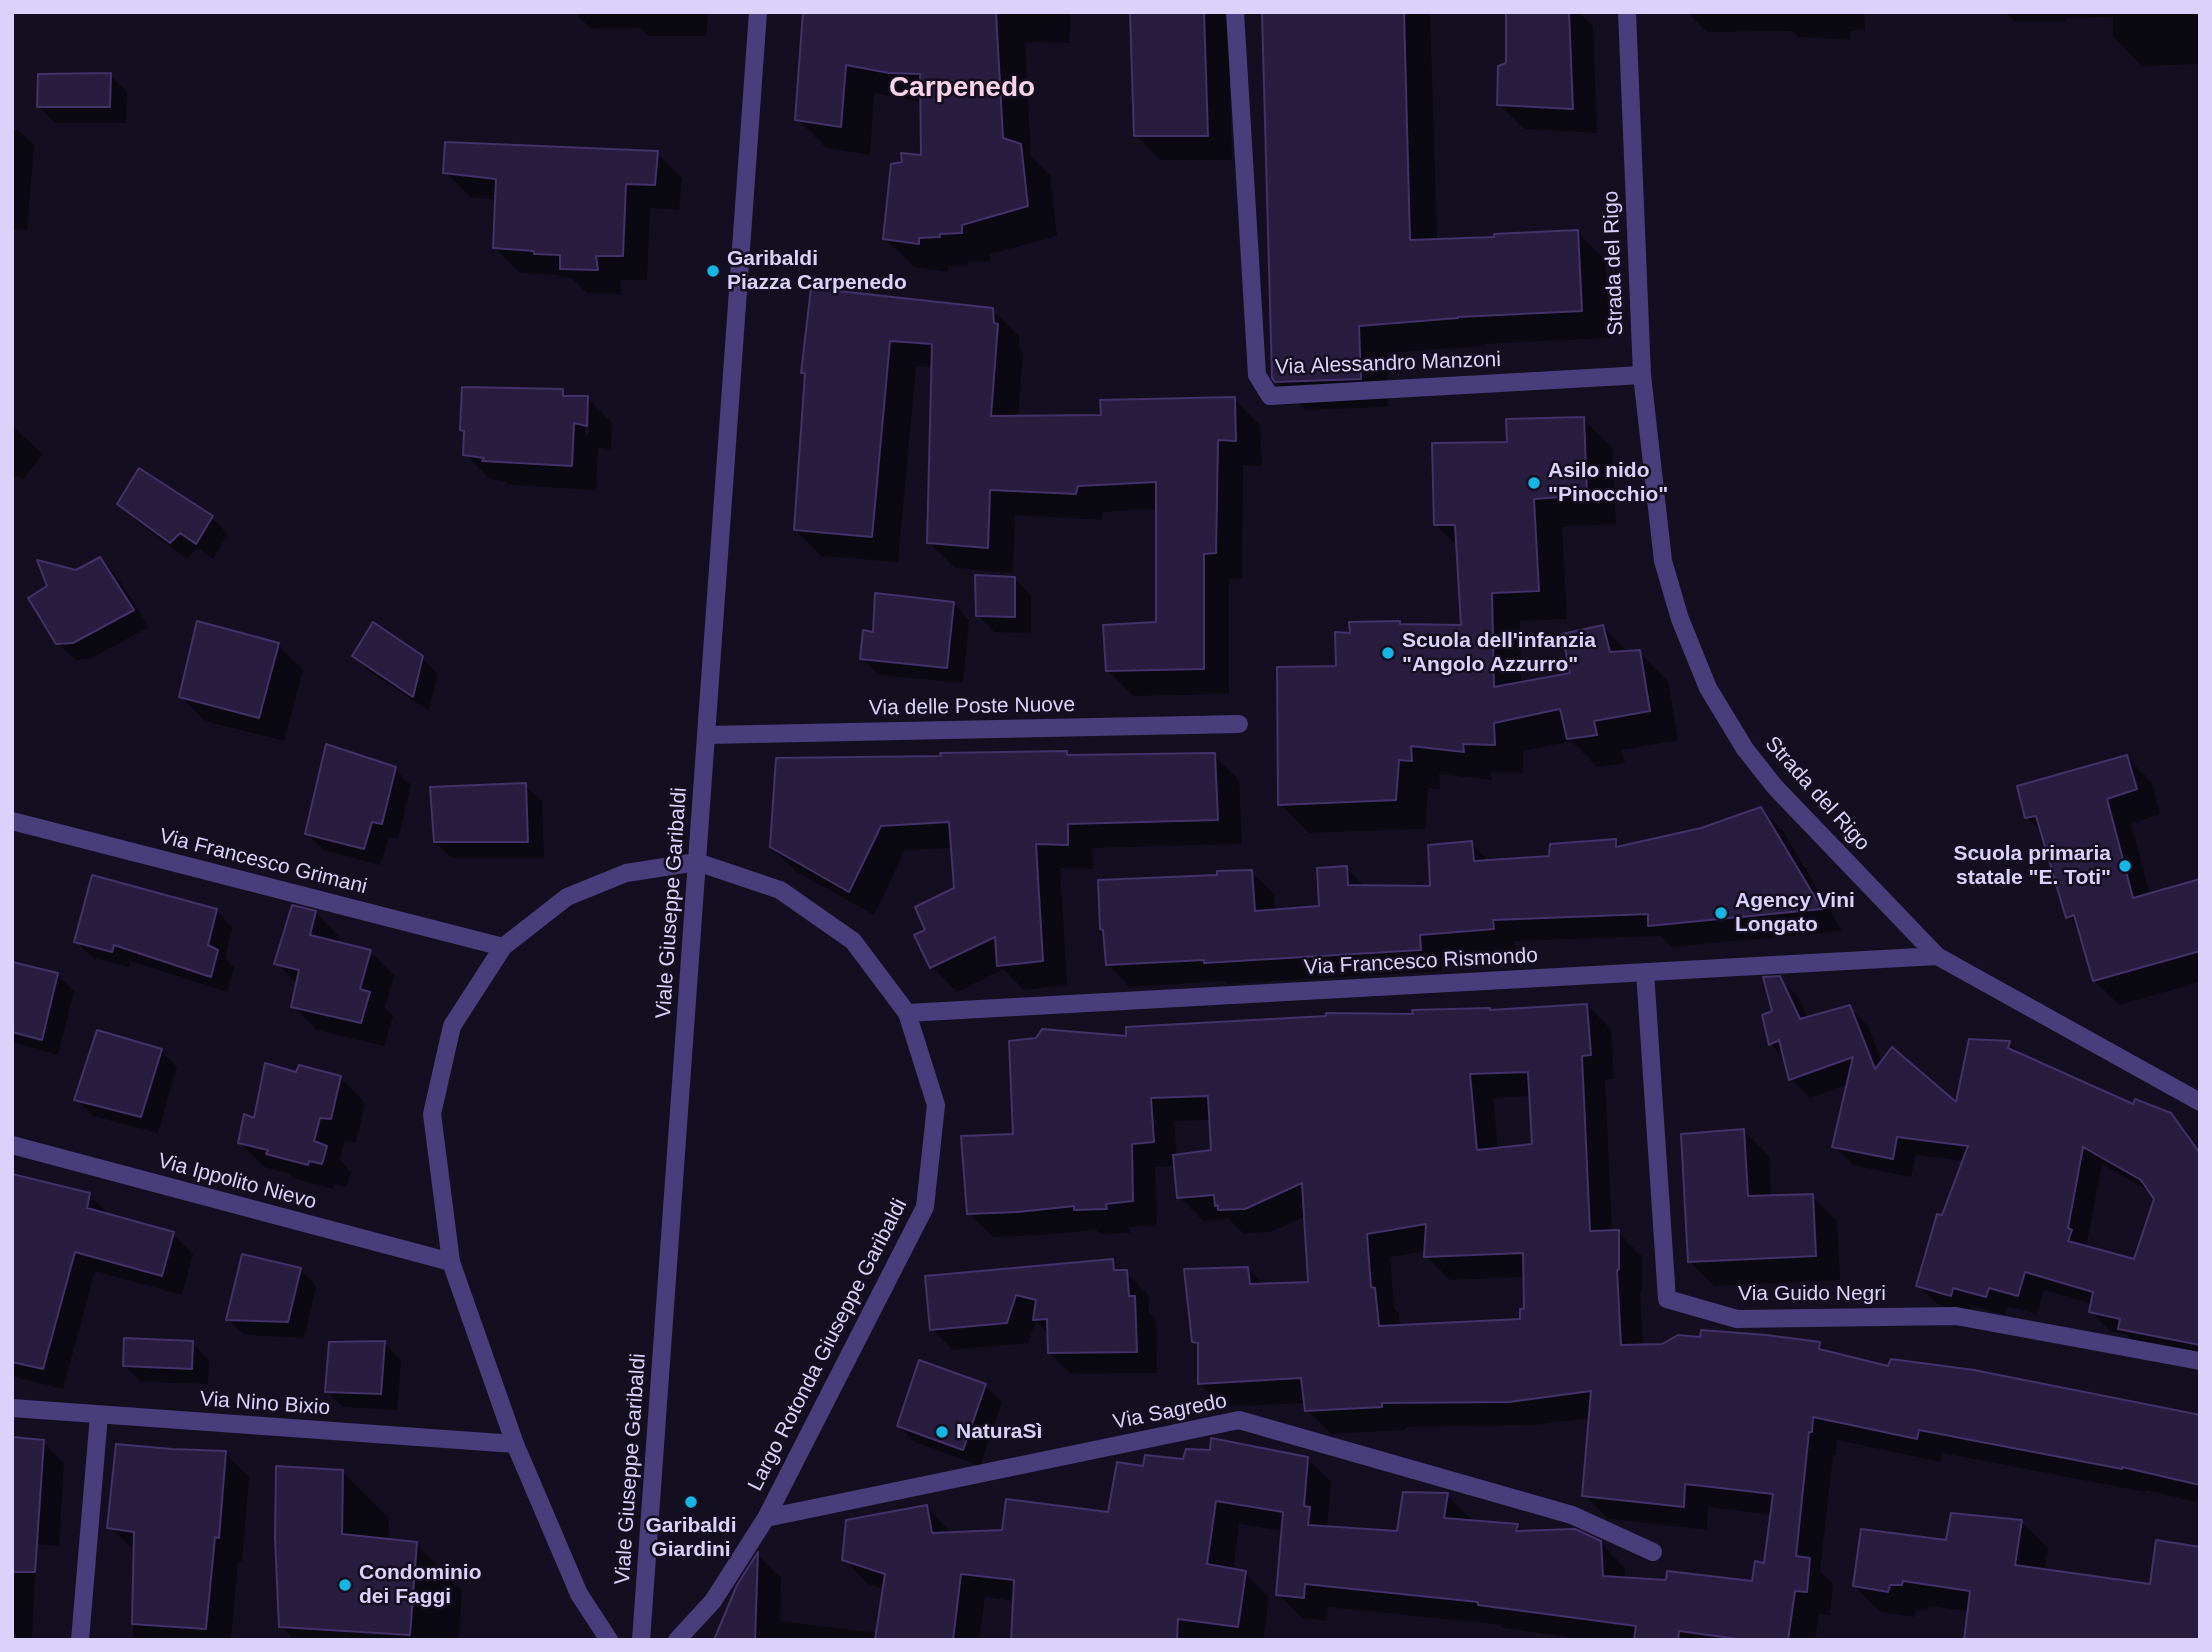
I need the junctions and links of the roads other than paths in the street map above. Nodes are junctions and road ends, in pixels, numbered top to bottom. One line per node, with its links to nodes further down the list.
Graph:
1 (758, 12): 6 (street, Viale Giuseppe Garibaldi)
2 (1235, 12): 4 (street, Via Alessandro Manzoni)
3 (1627, 12): 4 (street, Strada del Rigo)
4 (1642, 375): 10 (street, Strada del Rigo)
5 (1239, 724): 6 (street, Via delle Poste Nuove)
6 (707, 735): 8 (street, Viale Giuseppe Garibaldi)
7 (12, 821): 9 (street, Via Francesco Grimani)
8 (697, 862): 9 (street, Largo Rotonda Giuseppe Garibaldi); 12 (street, Largo Rotonda Giuseppe Garibaldi); 24 (street, Viale Giuseppe Garibaldi)
9 (503, 947): 15 (street, Largo Rotonda Giuseppe Garibaldi)
10 (1937, 956): 11 (street, Via Francesco Rismondo); 13 (street, Strada del Rigo)
11 (1645, 972): 12 (street, Via Francesco Rismondo); 16 (street, Via Guido Negri)
12 (908, 1013): 20 (street, Largo Rotonda Giuseppe Garibaldi)
13 (2200, 1102)
14 (12, 1145): 15 (street, Via Ippolito Nievo)
15 (451, 1262): 19 (street, Largo Rotonda Giuseppe Garibaldi)
16 (2200, 1362)
17 (12, 1408): 18 (street, Via Nino Bixio)
18 (99, 1415): 19 (street, Via Nino Bixio); 22 (street)
19 (515, 1444): 23 (street, Largo Rotonda Giuseppe Garibaldi)
20 (766, 1518): 21 (street, Via Sagredo); 25 (street, Largo Rotonda Giuseppe Garibaldi)
21 (1653, 1552)
22 (80, 1640)
23 (609, 1640)
24 (641, 1640)
25 (677, 1640)

